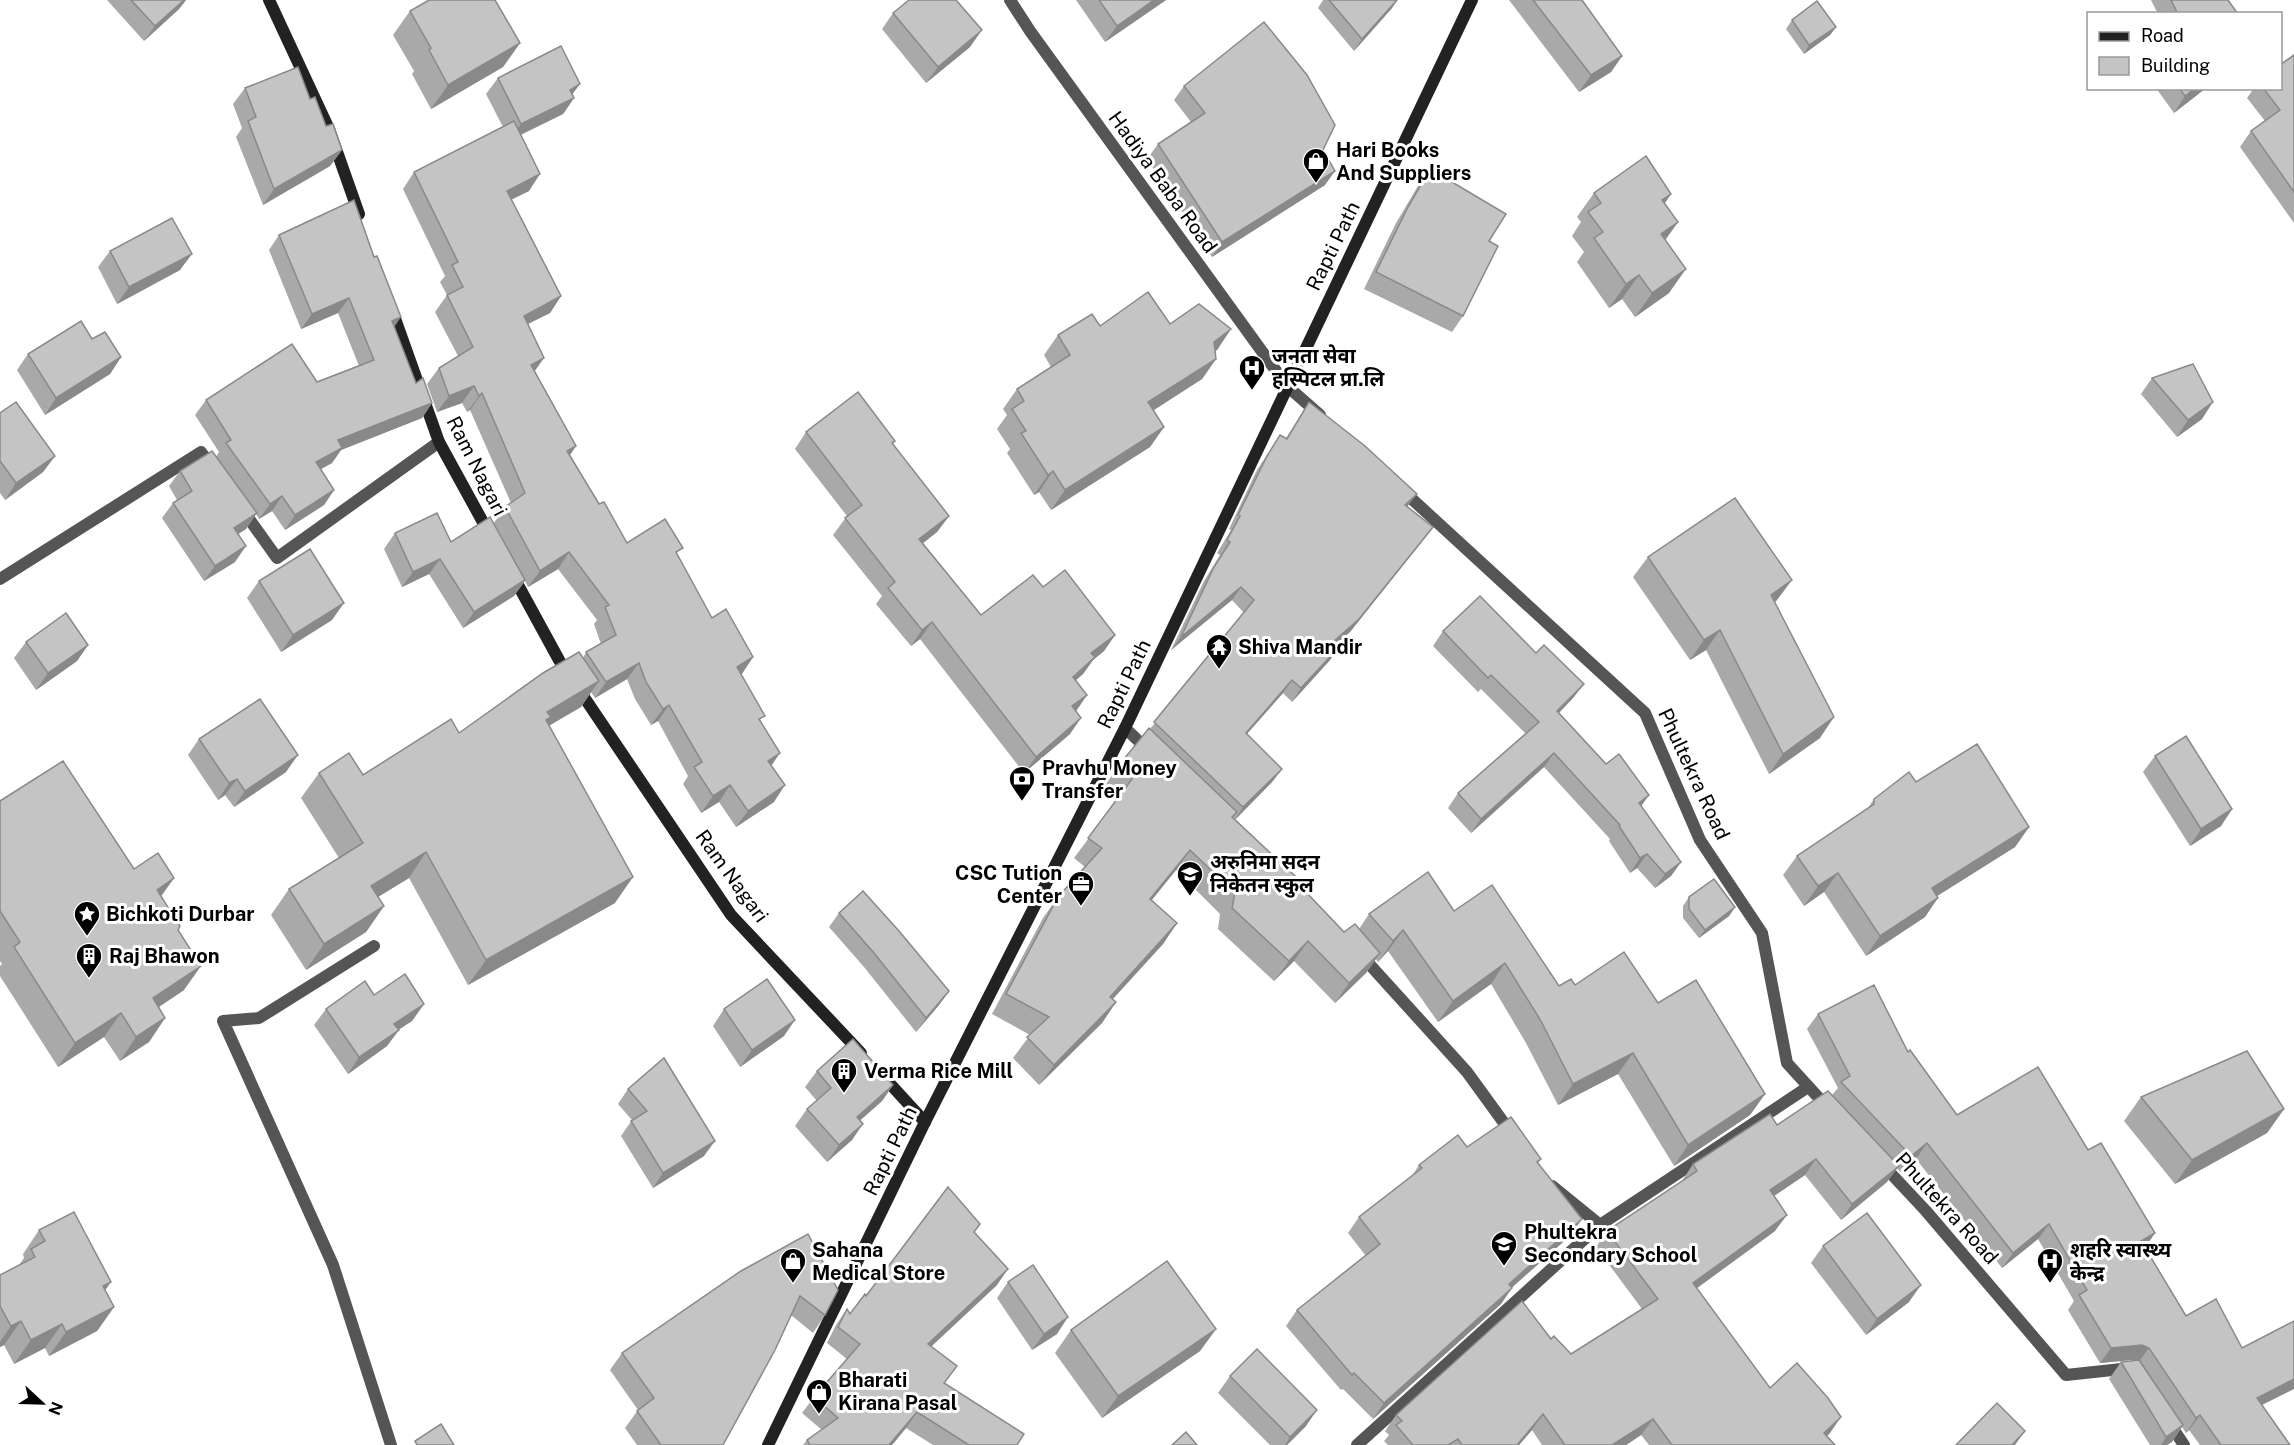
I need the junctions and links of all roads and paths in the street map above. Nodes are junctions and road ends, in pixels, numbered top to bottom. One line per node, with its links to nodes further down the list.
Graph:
1 (268, 0): 4 (main road)
2 (1010, 0): 6 (street, Hadiya Baba Road)
3 (1472, 0): 6 (main road, Rapti Path)
4 (364, 230)
5 (388, 297): 8 (main road, Ram Nagari)
6 (1287, 386): 7 (street); 15 (main road, Rapti Path)
7 (1331, 425)
8 (439, 442): 11 (street); 12 (main road, Ram Nagari)
9 (222, 481): 14 (street)
10 (1392, 481): 19 (street, Phultekra Road)
11 (236, 500)
12 (496, 546)
13 (508, 567): 21 (main road, Ram Nagari)
14 (0, 579)
15 (1125, 728): 16 (street); 21 (main road, Rapti Path)
16 (1158, 759)
17 (374, 946): 28 (street)
18 (1355, 948): 22 (street)
19 (1808, 1087): 20 (street, Phultekra Road); 25 (street)
20 (1840, 1120)
21 (926, 1122): 29 (main road, Rapti Path)
22 (1516, 1140)
23 (1871, 1153): 26 (street, Phultekra Road)
24 (1544, 1179): 25 (street)
25 (1600, 1225): 30 (street)
26 (2138, 1377)
27 (2163, 1414): 31 (street)
28 (391, 1445)
29 (768, 1445)
30 (1357, 1445)
31 (2184, 1445)

